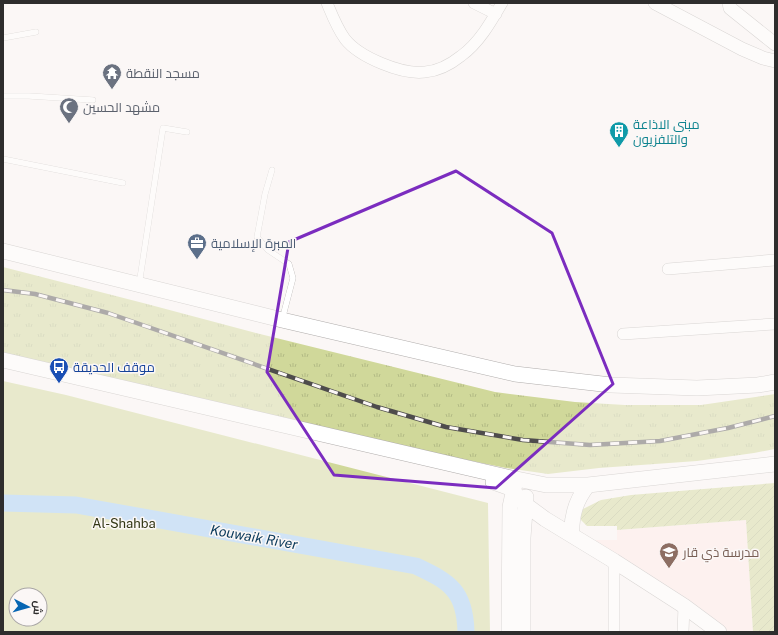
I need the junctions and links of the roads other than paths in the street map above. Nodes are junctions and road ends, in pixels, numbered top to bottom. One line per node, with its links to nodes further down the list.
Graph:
1 (327, 3): 6 (street)
2 (474, 3): 6 (street)
3 (502, 3): 6 (street)
4 (655, 3): 10 (street)
5 (729, 3): 9 (street)
6 (496, 14)
7 (36, 32): 8 (lane)
8 (3, 38)
9 (775, 44)
10 (775, 61)
11 (3, 96): 12 (lane)
12 (93, 100)
13 (186, 132): 20 (lane)
14 (3, 160): 16 (lane)
15 (272, 170): 21 (lane)
16 (123, 184)
17 (3, 251): 20 (main road)
18 (775, 260): 19 (street)
19 (668, 269)
20 (139, 285): 21 (main road)
21 (282, 320): 26 (main road)
22 (775, 324): 23 (street)
23 (622, 334)
24 (3, 360): 28 (main road)
25 (3, 366): 28 (main road)
26 (775, 382)
27 (775, 464): 29 (main road)
28 (518, 483): 29 (main road); 30 (main road); 36 (main road)
29 (588, 485): 33 (main road)
30 (526, 505): 31 (main road); 32 (main road)
31 (545, 519): 32 (main road); 33 (main road)
32 (524, 528): 37 (main road)
33 (572, 535): 34 (main road)
34 (614, 561): 35 (main road); 38 (street)
35 (684, 606): 39 (street); 40 (main road)
36 (509, 632)
37 (523, 632)
38 (614, 632)
39 (683, 632)
40 (719, 632)

